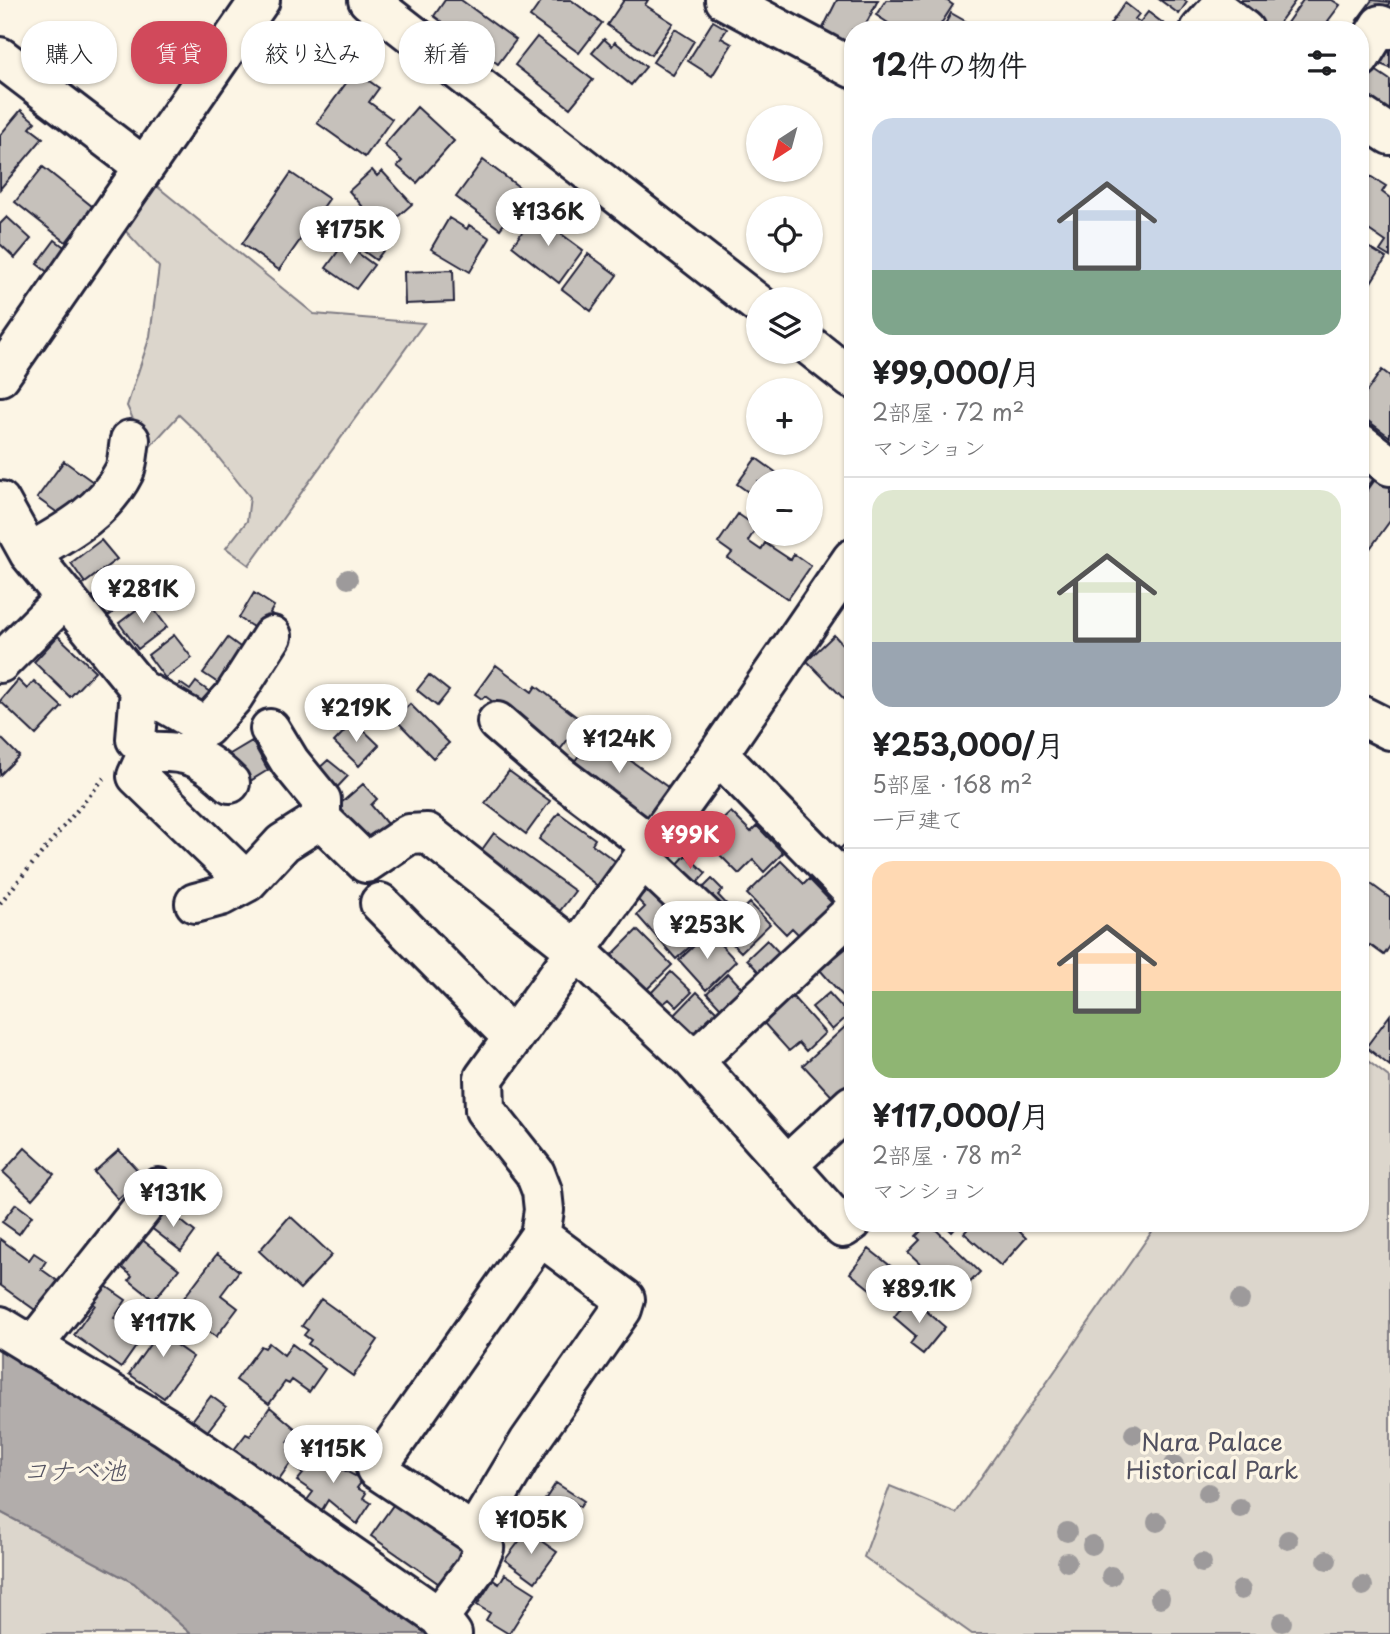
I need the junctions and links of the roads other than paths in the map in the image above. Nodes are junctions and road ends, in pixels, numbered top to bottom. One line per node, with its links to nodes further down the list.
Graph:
1 (260, 0): 10 (street)
2 (368, 0): 11 (street)
3 (725, 0): 7 (street)
4 (1390, 29): 5 (street)
5 (1369, 43)
6 (0, 57): 10 (street)
7 (844, 64)
8 (1369, 121): 9 (street)
9 (1390, 135)
10 (144, 167): 14 (street)
11 (746, 295)
12 (823, 356): 13 (street)
13 (844, 373)
14 (0, 376)
15 (130, 440): 19 (street)
16 (1369, 450): 17 (street)
17 (1390, 467)
18 (0, 501): 19 (street)
19 (29, 553): 21 (street)
20 (844, 577): 30 (street)
21 (66, 597): 23 (street); 24 (street)
22 (272, 636): 24 (street)
23 (0, 663)
24 (140, 689): 29 (street)
25 (1369, 720): 28 (street)
26 (497, 723): 33 (street)
27 (270, 729): 32 (street)
28 (1390, 730)
29 (142, 746): 31 (street); 34 (street)
30 (718, 754): 33 (street); 35 (street)
31 (230, 783)
32 (321, 819): 34 (street); 40 (street)
33 (647, 852): 39 (street); 40 (street)
34 (247, 882): 36 (street)
35 (844, 883)
36 (195, 903)
37 (380, 903): 41 (street)
38 (844, 920): 42 (street)
39 (709, 921)
40 (577, 951): 41 (street); 42 (street)
41 (513, 1038): 47 (street)
42 (694, 1061): 44 (street)
43 (844, 1112): 44 (street)
44 (787, 1165): 46 (street)
45 (158, 1188): 49 (street)
46 (844, 1227)
47 (540, 1236): 50 (street); 50 (street)
48 (0, 1326): 49 (street)
49 (32, 1347): 51 (street)
50 (474, 1534): 51 (street)
51 (446, 1625)

